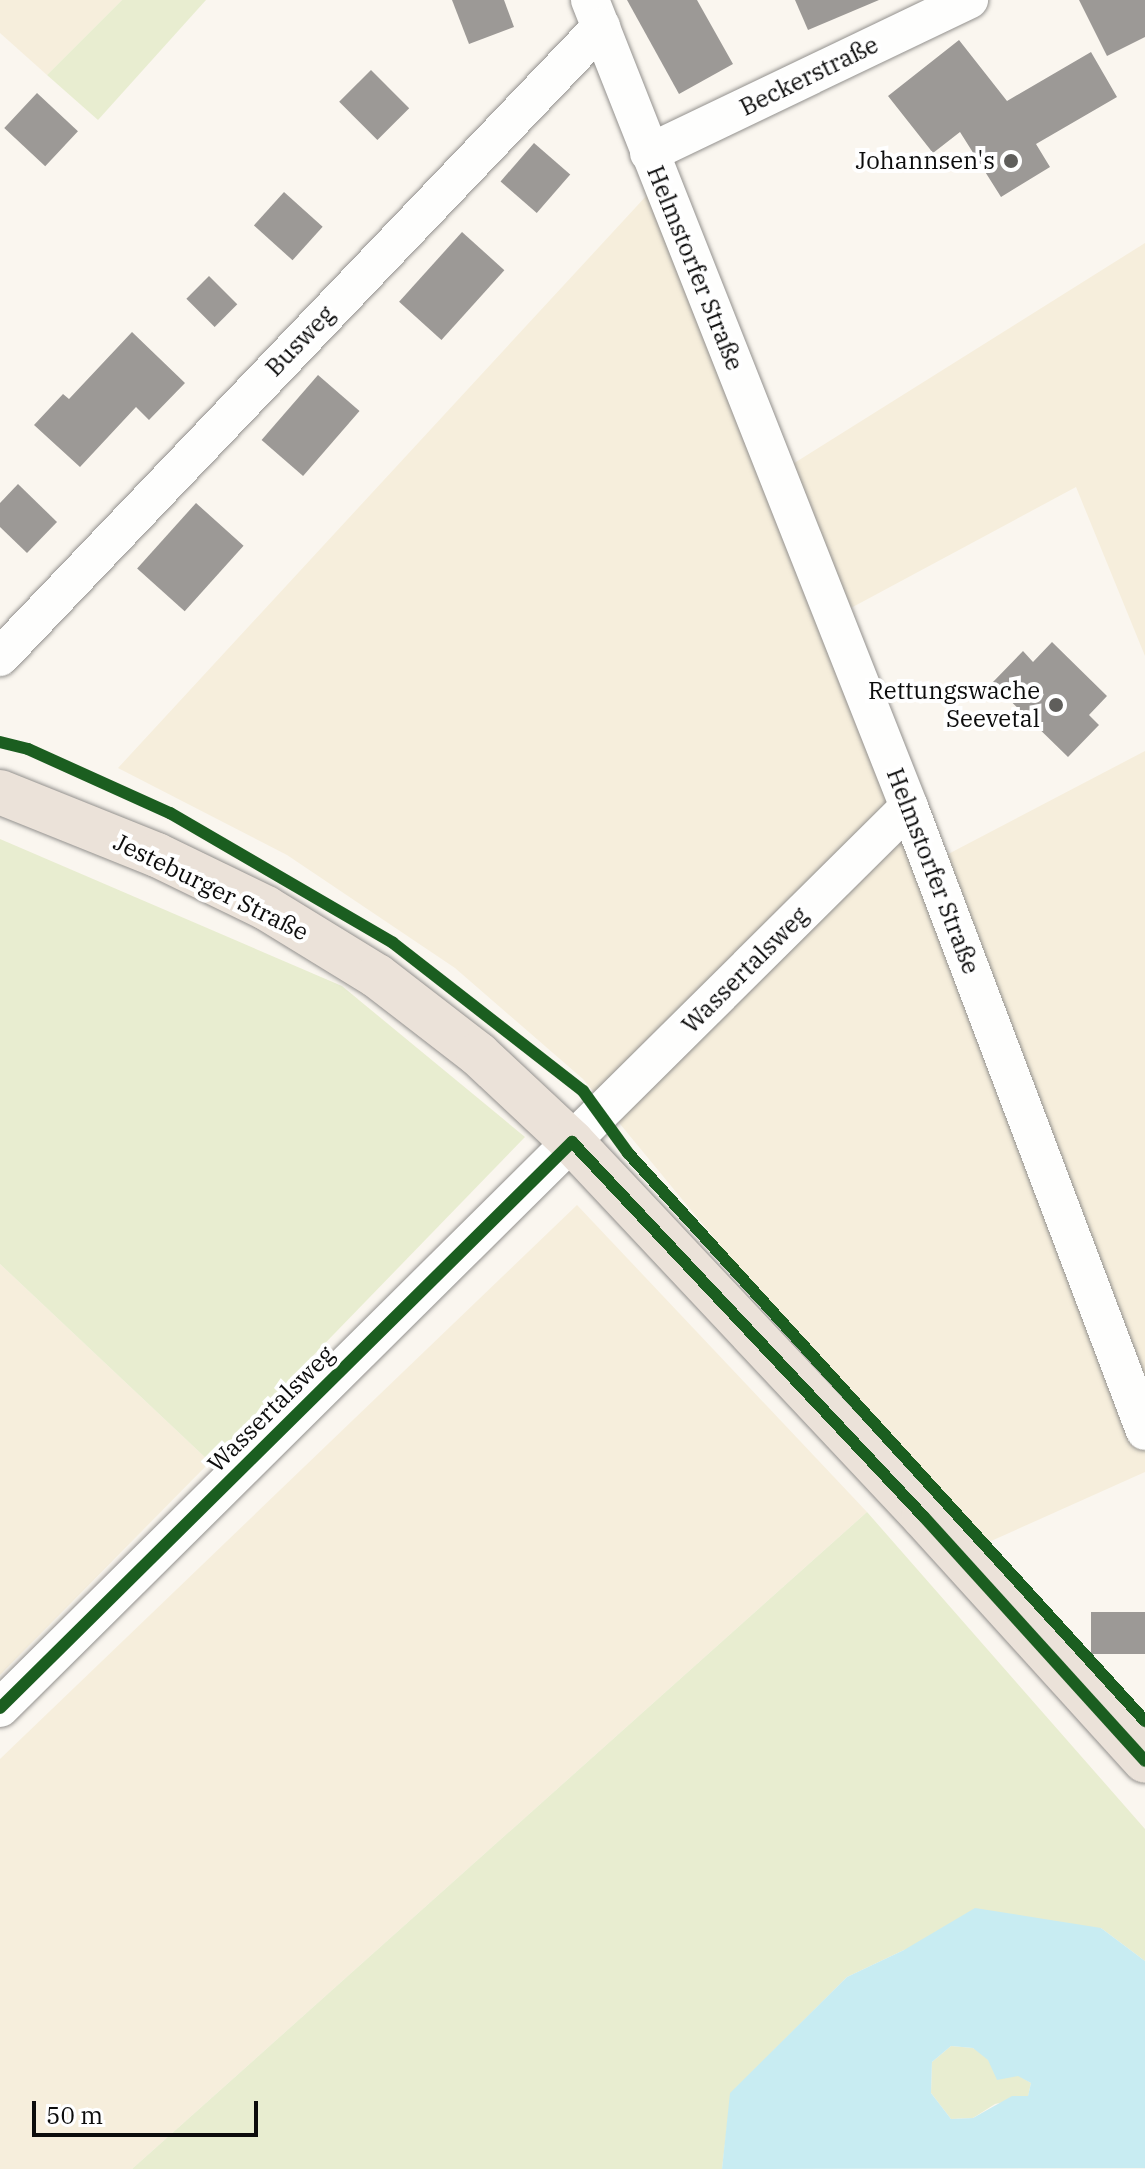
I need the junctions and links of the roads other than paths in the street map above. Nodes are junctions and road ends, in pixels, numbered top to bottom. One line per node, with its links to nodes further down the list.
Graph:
1 (969, 0): 3 (street, Beckerstraße)
2 (596, 14): 3 (street, Helmstorfer Straße); 4 (street, Busweg)
3 (649, 153): 6 (street, Helmstorfer Straße)
4 (0, 657)
5 (0, 792): 7 (main road, Jesteburger Straße)
6 (909, 807): 7 (street, Wassertalsweg); 8 (street, Helmstorfer Straße)
7 (572, 1142): 9 (street, Wassertalsweg); 10 (main road, Jesteburger Straße)
8 (1145, 1431)
9 (0, 1708)
10 (1145, 1761)

